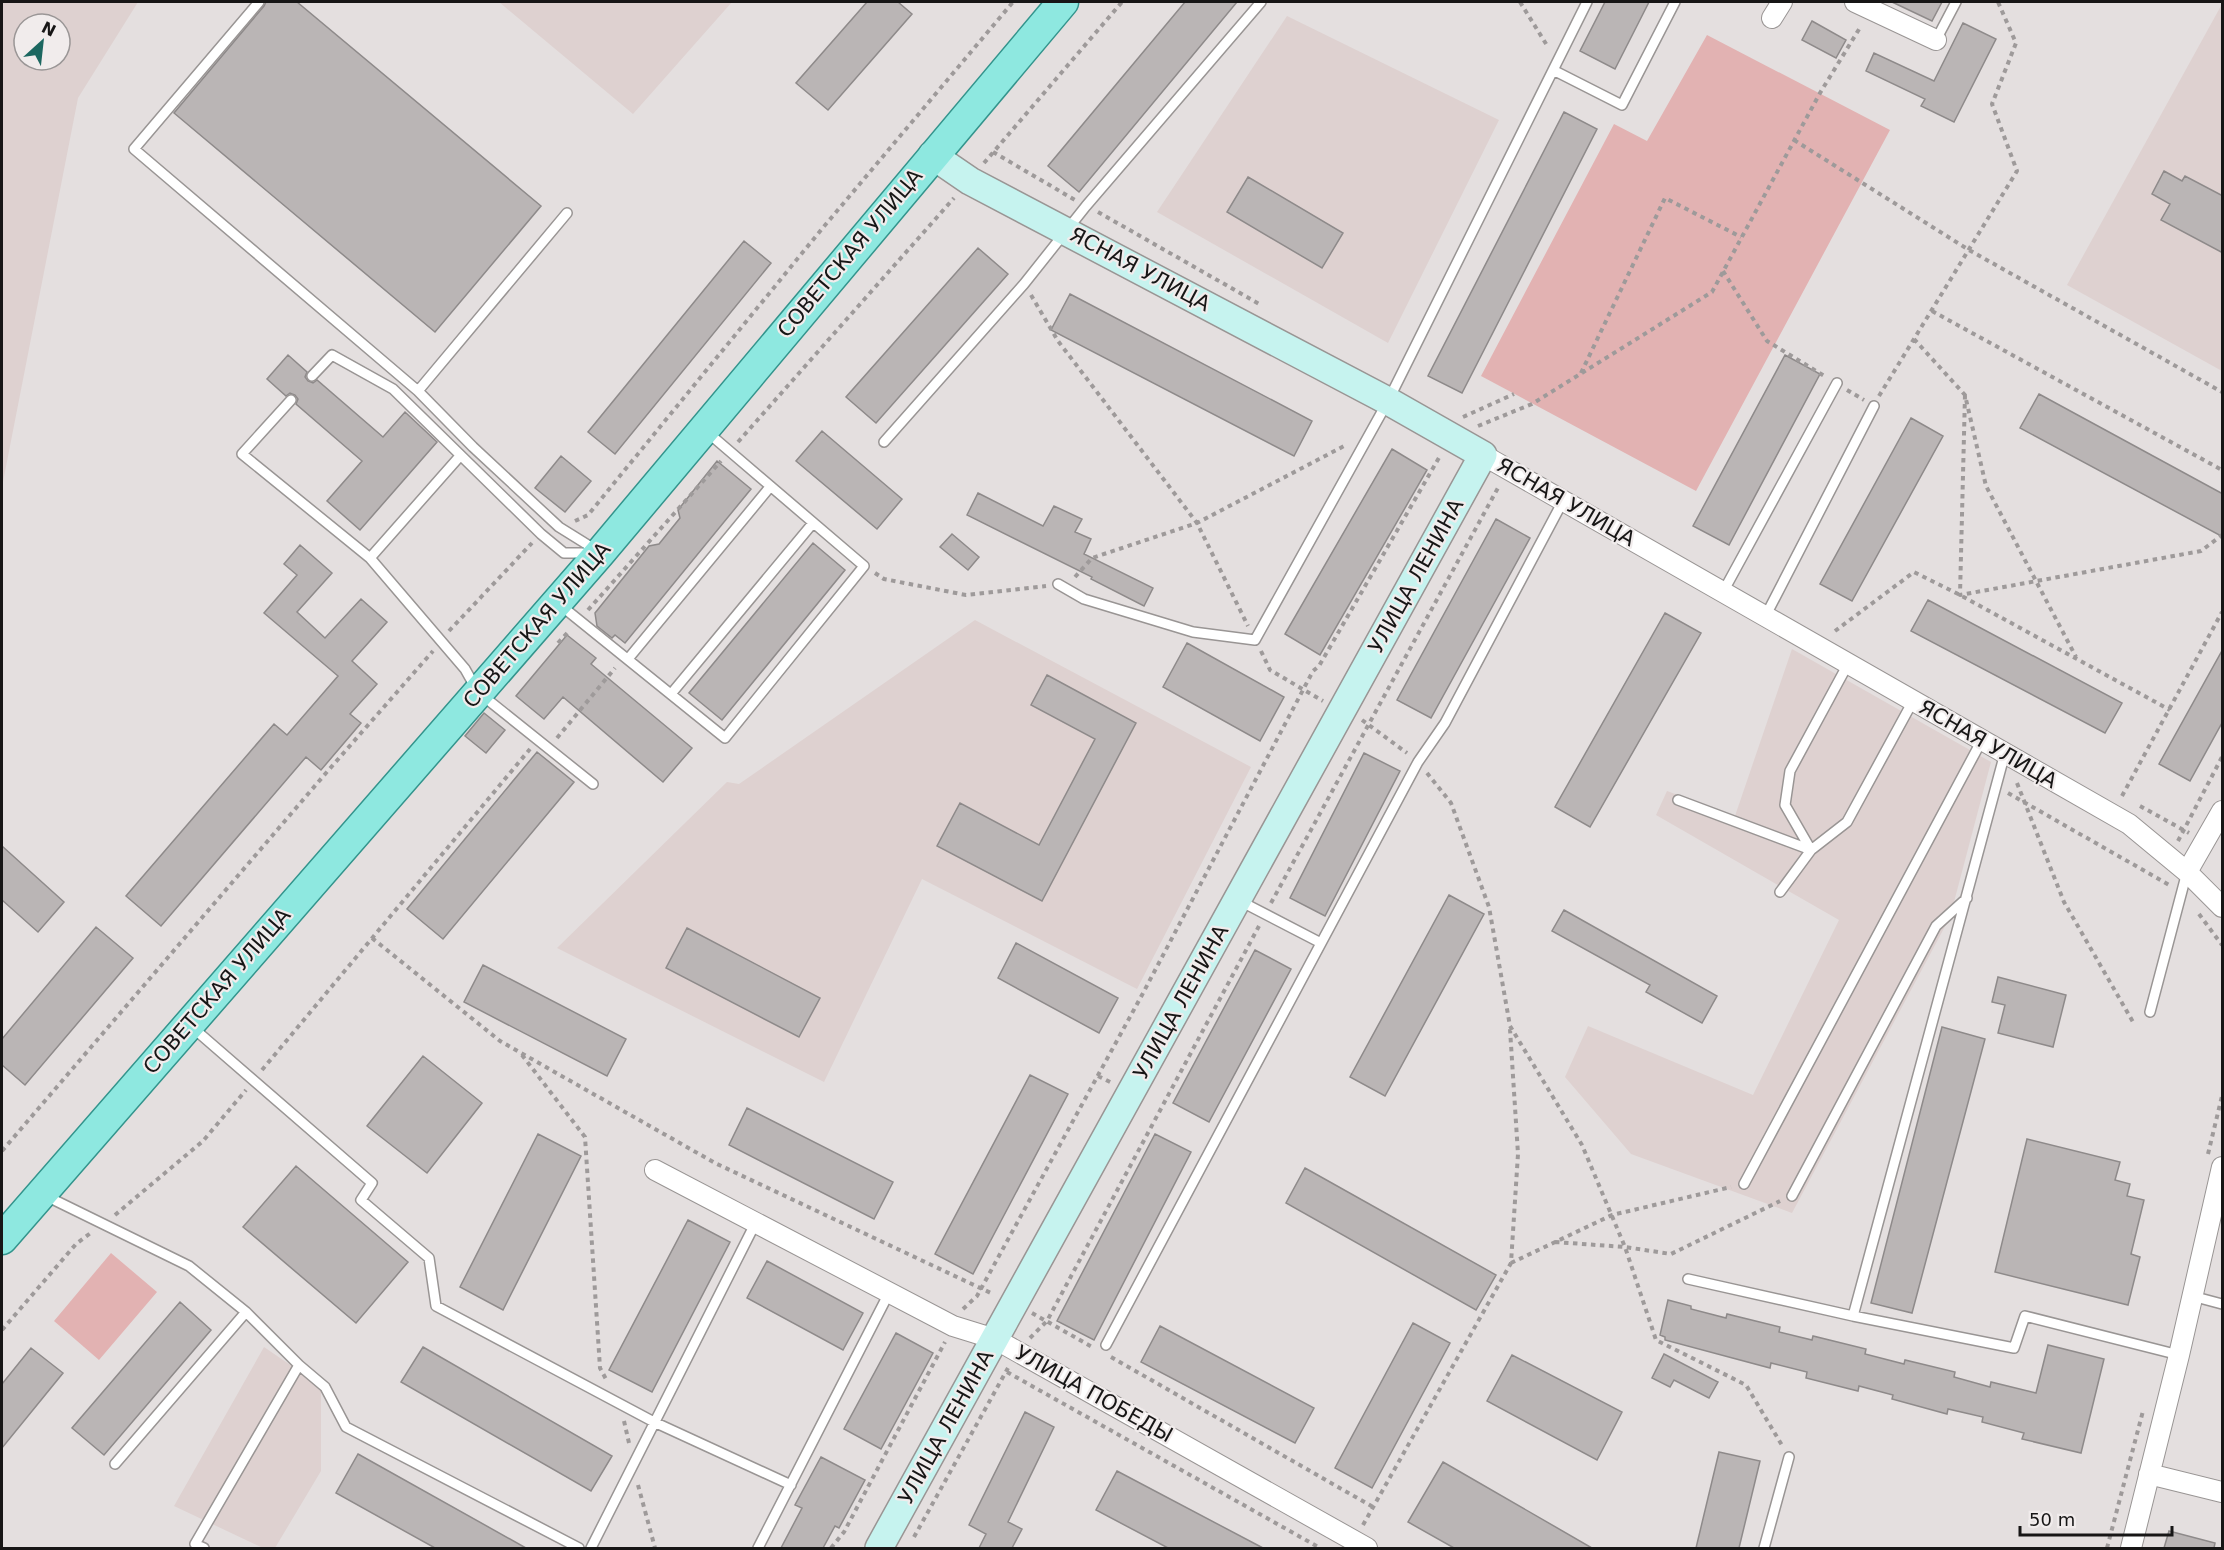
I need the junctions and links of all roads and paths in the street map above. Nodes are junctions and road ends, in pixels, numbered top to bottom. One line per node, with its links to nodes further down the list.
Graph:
1 (259, 2): 28 (lane)
2 (1013, 2): 49 (path)
3 (1062, 2): 15 (main road, СОВЕТСКАЯ УЛИЦА)
4 (1122, 2): 16 (path)
5 (1261, 2): 18 (lane)
6 (1520, 2): 13 (path)
7 (1587, 2): 13 (lane)
8 (1675, 2): 13 (lane)
9 (1956, 2): 12 (lane)
10 (1998, 2): 20 (path)
11 (1863, 5): 12 (street); 14 (path)
12 (1936, 40)
13 (1555, 65): 33 (lane)
14 (1794, 140): 19 (path); 20 (path)
15 (932, 155): 16 (street, ЯСНАЯ УЛИЦА); 37 (main road, СОВЕТСКАЯ УЛИЦА)
16 (970, 181): 18 (street, ЯСНАЯ УЛИЦА); 40 (path)
17 (567, 213): 28 (lane)
18 (1068, 231): 22 (lane); 33 (street, ЯСНАЯ УЛИЦА)
19 (1741, 237): 21 (path); 25 (path)
20 (1969, 249): 23 (path); 29 (path)
21 (1723, 271): 25 (path); 27 (path)
22 (1024, 284): 39 (lane); 48 (path)
23 (1932, 311): 24 (path); 44 (path)
24 (1914, 339): 31 (path); 34 (path)
25 (1581, 373): 35 (path)
26 (312, 376): 42 (lane)
27 (1837, 383): 34 (path); 57 (lane)
28 (418, 391): 49 (lane)
29 (2223, 392)
30 (1514, 394): 36 (path)
31 (1965, 395): 55 (path); 58 (path)
32 (291, 400): 53 (lane)
33 (1388, 401): 36 (street, ЯСНАЯ УЛИЦА); 38 (lane)
34 (1874, 406): 61 (lane)
35 (1475, 427)
36 (1455, 428): 41 (street, ЯСНАЯ УЛИЦА); 69 (path)
37 (703, 429): 40 (lane); 52 (main road, СОВЕТСКАЯ УЛИЦА)
38 (1370, 433): 48 (path); 64 (lane)
39 (884, 442)
40 (729, 452): 45 (lane); 59 (path)
41 (1483, 454): 43 (street, ЯСНАЯ УЛИЦА); 74 (street, УЛИЦА ЛЕНИНА)
42 (460, 456): 50 (lane); 53 (lane)
43 (1508, 470): 46 (street, ЯСНАЯ УЛИЦА); 75 (path)
44 (2223, 470)
45 (770, 487): 47 (lane); 66 (lane)
46 (1563, 501): 57 (street, ЯСНАЯ УЛИЦА); 81 (lane)
47 (813, 523): 54 (lane); 71 (lane)
48 (1197, 523): 56 (path); 64 (path)
49 (559, 527): 52 (lane)
50 (541, 534): 52 (lane); 63 (path)
51 (2223, 535): 55 (path)
52 (600, 553): 59 (main road, СОВЕТСКАЯ УЛИЦА)
53 (370, 558): 63 (lane)
54 (864, 566): 56 (path); 71 (lane)
55 (2036, 581): 58 (path); 67 (path)
56 (1058, 584): 64 (lane)
57 (1723, 592): 61 (street, ЯСНАЯ УЛИЦА)
58 (1960, 595): 62 (path); 67 (path)
59 (568, 611): 65 (path); 66 (lane); 70 (main road, СОВЕТСКАЯ УЛИЦА)
60 (2223, 612): 73 (path)
61 (1765, 616): 68 (street, ЯСНАЯ УЛИЦА)
62 (1835, 632)
63 (441, 640): 70 (lane); 107 (path)
64 (1255, 640): 69 (path)
65 (554, 646)
66 (627, 658): 71 (lane); 78 (path)
67 (2078, 659): 73 (path)
68 (1848, 664): 72 (street, ЯСНАЯ УЛИЦА); 88 (lane)
69 (1302, 691): 74 (path); 121 (path)
70 (478, 692): 76 (lane); 103 (main road, СОВЕТСКАЯ УЛИЦА)
71 (671, 694)
72 (1913, 701): 77 (street, ЯСНАЯ УЛИЦА); 88 (lane)
73 (2170, 710): 84 (path)
74 (1342, 711): 75 (path); 95 (street, УЛИЦА ЛЕНИНА)
75 (1369, 724): 81 (path); 97 (path)
76 (538, 739): 78 (lane); 98 (path)
77 (1982, 740): 79 (street, ЯСНАЯ УЛИЦА); 110 (lane)
78 (549, 748): 82 (lane)
79 (2005, 753): 83 (lane); 86 (path); 89 (street, ЯСНАЯ УЛИЦА)
80 (2223, 757): 89 (path)
81 (1418, 762): 99 (lane); 104 (path)
82 (593, 784)
83 (1997, 786): 86 (path); 94 (lane)
84 (2122, 796)
85 (1678, 800): 88 (lane)
86 (2025, 803): 91 (path); 102 (path)
87 (2223, 811): 90 (street)
88 (1811, 850): 92 (lane)
89 (2171, 859): 90 (street, ЯСНАЯ УЛИЦА); 91 (path)
90 (2187, 872): 93 (lane); 96 (street, ЯСНАЯ УЛИЦА)
91 (2162, 881): 93 (path)
92 (1780, 892)
93 (2182, 892): 100 (path); 101 (lane)
94 (1967, 898): 112 (lane); 127 (lane)
95 (1237, 900): 97 (lane); 125 (street, УЛИЦА ЛЕНИНА)
96 (2223, 907)
97 (1265, 914): 99 (lane); 128 (path)
98 (372, 938): 105 (path); 106 (path)
99 (1322, 943): 131 (lane)
100 (2223, 945)
101 (2150, 1012)
102 (2133, 1022)
103 (188, 1024): 106 (lane); 111 (main road, СОВЕТСКАЯ УЛИЦА)
104 (1510, 1026): 113 (path); 119 (path)
105 (520, 1052): 121 (path); 136 (path)
106 (254, 1081): 115 (path); 136 (lane)
107 (2, 1152)
108 (2223, 1167): 123 (street)
109 (655, 1170): 114 (street, УЛИЦА ПОБЕДЫ)
110 (1744, 1184): 113 (path)
111 (41, 1193): 115 (lane); 116 (main road, СОВЕТСКАЯ УЛИЦА)
112 (1792, 1196): 118 (path)
113 (1612, 1215): 117 (path); 118 (path)
114 (754, 1224): 122 (street, УЛИЦА ПОБЕДЫ); 137 (lane)
115 (104, 1225): 126 (lane); 130 (path)
116 (2, 1239)
117 (1555, 1242): 118 (path); 119 (path)
118 (1625, 1247): 138 (path)
119 (1511, 1263): 144 (path)
120 (1688, 1279): 127 (lane)
121 (981, 1289): 125 (path); 129 (path)
122 (889, 1293): 129 (street, УЛИЦА ПОБЕДЫ); 142 (lane)
123 (2192, 1296): 124 (lane); 133 (street)
124 (2223, 1304)
125 (1014, 1305): 128 (path); 132 (street, УЛИЦА ЛЕНИНА)
126 (246, 1312): 135 (lane); 140 (lane)
127 (1853, 1316): 133 (lane)
128 (1047, 1321): 131 (path); 132 (path)
129 (953, 1326): 132 (street, УЛИЦА ПОБЕДЫ)
130 (2, 1330)
131 (1102, 1348)
132 (1001, 1355): 145 (path); 146 (street, УЛИЦА ПОБЕДЫ); 152 (path); 153 (street, УЛИЦА ЛЕНИНА); 154 (path)
133 (2179, 1355): 141 (street)
134 (1108, 1356): 144 (path)
135 (299, 1365): 147 (lane); 148 (lane)
136 (620, 1404): 137 (lane); 139 (path)
137 (654, 1422): 139 (lane); 142 (lane)
138 (1789, 1457): 155 (lane)
139 (633, 1463): 149 (lane); 150 (path)
140 (115, 1464)
141 (2149, 1474): 143 (street); 156 (street)
142 (791, 1485): 151 (lane)
143 (2223, 1492)
144 (1373, 1507): 146 (path)
145 (914, 1538)
146 (1360, 1545)
147 (204, 1548)
148 (579, 1548)
149 (591, 1548)
150 (655, 1548)
151 (758, 1548)
152 (831, 1548)
153 (879, 1548)
154 (1320, 1548)
155 (1764, 1548)
156 (2131, 1548)

